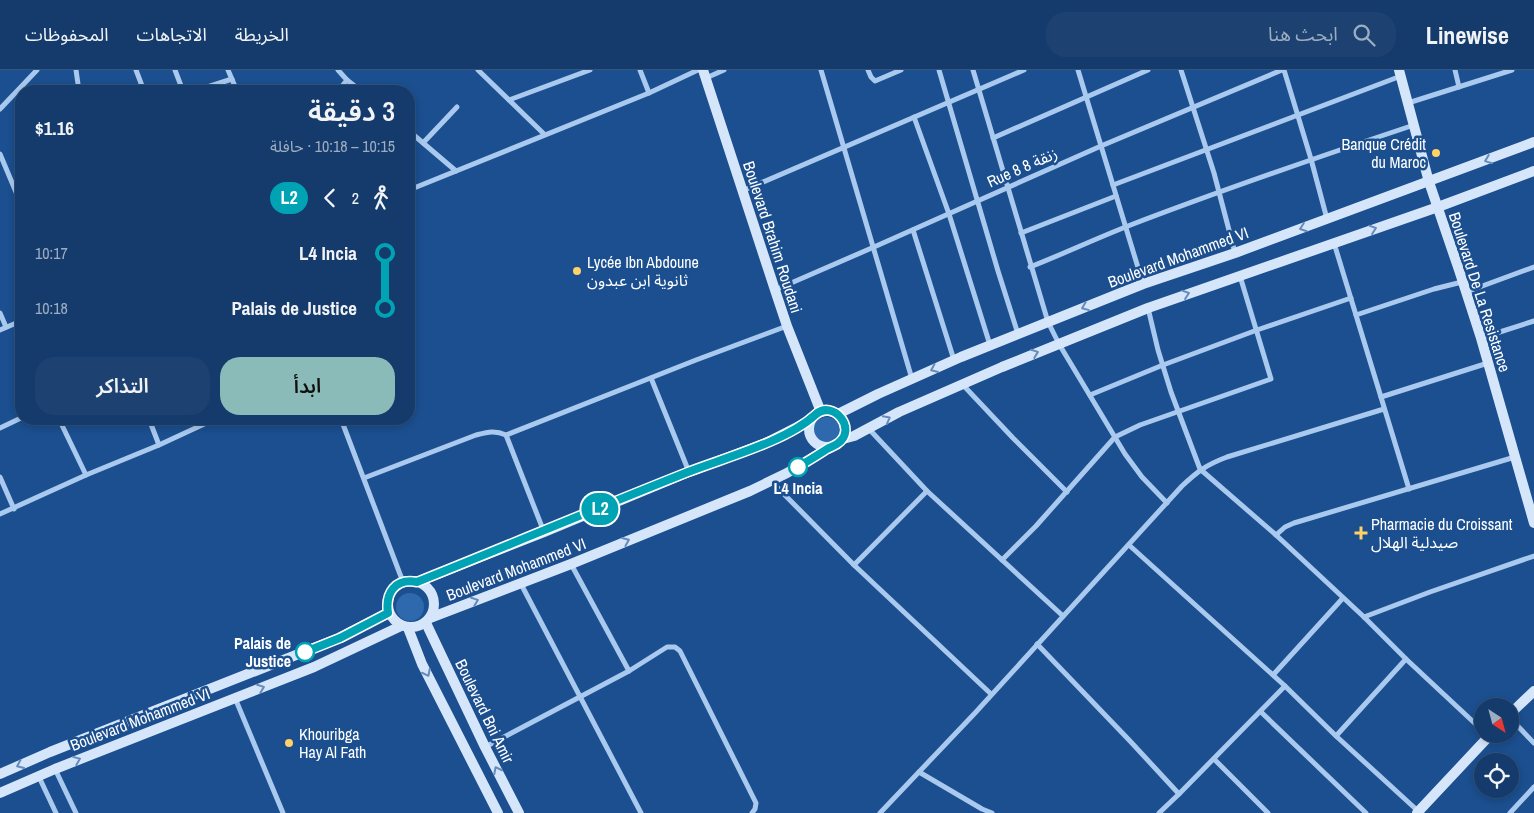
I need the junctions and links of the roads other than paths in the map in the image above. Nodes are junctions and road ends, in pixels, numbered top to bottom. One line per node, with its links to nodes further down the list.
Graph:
1 (37, 70): 29 (street)
2 (76, 70): 30 (street)
3 (136, 70): 31 (street)
4 (175, 70): 32 (street)
5 (228, 70): 27 (street)
6 (338, 70): 28 (street)
7 (478, 70): 42 (street)
8 (590, 70): 42 (street)
9 (640, 70): 40 (street)
10 (698, 70): 40 (street)
11 (724, 70): 26 (street)
12 (821, 70): 57 (street)
13 (868, 70): 14 (street)
14 (900, 70)
15 (940, 70): 43 (street)
16 (973, 70): 38 (street)
17 (1024, 70): 38 (street)
18 (1078, 70): 41 (street)
19 (1148, 70): 41 (street)
20 (1181, 70): 46 (street)
21 (1283, 70): 46 (street, Rue 8 8 زنقة); 48 (street)
22 (1454, 70): 37 (street)
23 (1512, 70): 24 (street)
24 (1502, 72): 37 (street)
25 (1400, 73): 44 (main road, Boulevard De La Resistance); 48 (street)
26 (704, 74): 68 (main road, Boulevard Brahim Roudani)
27 (232, 79): 33 (street); 34 (street)
28 (347, 80): 35 (street); 36 (street)
29 (23, 85)
30 (78, 85)
31 (142, 85)
32 (181, 85)
33 (214, 85)
34 (234, 85)
35 (343, 85)
36 (353, 85)
37 (1459, 87): 44 (street)
38 (979, 89): 43 (street); 53 (street)
39 (15, 93): 47 (street)
40 (649, 93): 51 (street)
41 (1086, 97): 53 (street); 56 (street)
42 (509, 100): 51 (street)
43 (949, 102): 49 (street); 71 (street)
44 (1408, 103): 50 (main road, Boulevard De La Resistance)
45 (457, 107): 55 (street)
46 (1192, 107): 56 (street, Rue 8 8 زنقة); 58 (street)
47 (0, 109)
48 (1298, 116): 58 (street); 60 (street)
49 (914, 117): 57 (street); 73 (street)
50 (1414, 125): 60 (street); 63 (main road, Boulevard De La Resistance)
51 (544, 134): 61 (street)
52 (415, 137): 55 (street)
53 (993, 138): 65 (street)
54 (1534, 142): 63 (main road, Boulevard Mohammed VI, one-way to 63)
55 (423, 144): 61 (street)
56 (1101, 146): 64 (street); 65 (street, Rue 8 8 زنقة)
57 (844, 147): 68 (street); 79 (street)
58 (1206, 149): 64 (street); 69 (street)
59 (0, 154): 67 (street)
60 (1311, 159): 69 (street); 74 (street)
61 (456, 171): 66 (street)
62 (1534, 171): 72 (main road)
63 (1429, 182): 72 (main road, Boulevard De La Resistance); 74 (main road, Boulevard Mohammed VI)
64 (1113, 185): 70 (street)
65 (1008, 187): 71 (street, Rue 8 8 زنقة); 77 (street)
66 (415, 188)
67 (15, 190)
68 (742, 191): 86 (main road, Boulevard Brahim Roudani)
69 (1219, 193): 75 (street); 80 (street)
70 (1116, 196): 75 (street); 77 (street)
71 (978, 201): 73 (street, Rue 8 8 زنقة); 98 (street)
72 (1438, 207): 78 (main road, one-way to 72); 85 (main road, Boulevard De La Resistance)
73 (949, 214): 76 (street, Rue 8 8 زنقة); 101 (street)
74 (1327, 219): 80 (main road, Boulevard Mohammed VI, one-way to 80)
75 (1126, 227): 81 (street); 84 (street)
76 (913, 230): 79 (street, Rue 8 8 زنقة); 102 (street)
77 (1021, 233): 81 (street)
78 (1334, 243): 83 (main road); 87 (street)
79 (874, 248): 86 (street, Rue 8 8 زنقة); 106 (street)
80 (1235, 253): 84 (main road, Boulevard Mohammed VI)
81 (1030, 267): 92 (street)
82 (1534, 267): 85 (street)
83 (1240, 276): 88 (main road, one-way to 83); 97 (street)
84 (1143, 284): 92 (main road, Boulevard Mohammed VI, one-way to 92)
85 (1464, 287): 90 (street); 99 (main road, Boulevard De La Resistance)
86 (774, 290): 94 (main road, Boulevard Brahim Roudani)
87 (1351, 298): 90 (street); 97 (street)
88 (1148, 308): 100 (main road); 104 (street)
89 (0, 313): 95 (street)
90 (1356, 315): 109 (street)
91 (1534, 321): 99 (street)
92 (1048, 322): 98 (main road, Boulevard Mohammed VI); 100 (street)
93 (15, 324): 95 (street)
94 (787, 326): 105 (street); 112 (main road, Boulevard Brahim Roudani)
95 (6, 327): 96 (street)
96 (0, 330)
97 (1257, 330): 104 (street); 111 (street)
98 (1018, 334): 101 (main road, Boulevard Mohammed VI)
99 (1481, 338): 103 (main road, Boulevard De La Resistance)
100 (1059, 344): 107 (main road, one-way to 100); 108 (street)
101 (990, 345): 102 (main road, Boulevard Mohammed VI)
102 (954, 360): 106 (main road, Boulevard Mohammed VI, one-way to 106)
103 (1488, 363): 109 (street); 127 (main road, Boulevard De La Resistance)
104 (1163, 365): 108 (street); 111 (street)
105 (651, 378): 122 (street); 129 (street)
106 (912, 379): 113 (main road, Boulevard Mohammed VI)
107 (963, 384): 121 (main road, one-way to 107); 136 (street)
108 (1090, 395): 123 (street)
109 (1381, 397): 110 (street)
110 (1384, 409): 128 (street); 134 (street)
111 (1178, 411): 123 (street); 128 (street)
112 (821, 412): 113 (main road); 114 (main road)
113 (838, 414): 124 (main road)
114 (811, 420): 126 (main road); 129 (main road, Boulevard Mohammed VI)
115 (15, 421): 120 (street)
116 (62, 425): 130 (street)
117 (151, 425): 125 (street)
118 (202, 425): 125 (street)
119 (342, 425): 132 (street)
120 (0, 428)
121 (868, 428): 124 (main road); 135 (street)
122 (506, 435): 132 (street); 141 (street)
123 (1115, 436): 136 (street); 137 (street)
124 (843, 440): 126 (main road)
125 (159, 445): 130 (street)
126 (830, 447): 133 (main road, Boulevard Mohammed VI)
127 (1515, 457): 134 (street); 140 (main road, Boulevard De La Resistance)
128 (1200, 469): 137 (street); 142 (street)
129 (689, 472): 141 (main road, Boulevard Mohammed VI)
130 (86, 475): 138 (street)
131 (0, 477): 138 (street)
132 (364, 478): 148 (street)
133 (771, 481): 146 (main road, Boulevard Mohammed VI, one-way to 133); 147 (street)
134 (1409, 488): 142 (street)
135 (926, 491): 145 (street); 147 (street)
136 (1067, 492): 145 (street)
137 (1167, 503): 143 (street)
138 (14, 509): 139 (street)
139 (0, 514)
140 (1534, 523)
141 (544, 532): 149 (main road, Boulevard Mohammed VI)
142 (1276, 535): 151 (street)
143 (1129, 545): 153 (street); 160 (street)
144 (1534, 556): 154 (street)
145 (1002, 560): 153 (street)
146 (571, 564): 150 (main road, Boulevard Mohammed VI); 159 (street)
147 (854, 565): 163 (street)
148 (404, 582): 149 (main road); 152 (main road)
149 (417, 582): 155 (main road)
150 (521, 584): 155 (main road, Boulevard Mohammed VI, one-way to 150); 164 (street)
151 (1343, 598): 154 (street); 160 (street)
152 (388, 613): 156 (main road); 177 (main road, Boulevard Mohammed VI, one-way to 177)
153 (1063, 616): 157 (street)
154 (1364, 617): 158 (street)
155 (428, 620): 156 (main road); 173 (main road, Boulevard Bni Amir)
156 (405, 627): 165 (main road, Boulevard Mohammed VI, one-way to 156); 187 (main road, one-way to 187)
157 (1037, 644): 163 (street); 181 (street)
158 (1406, 659): 168 (street); 170 (street)
159 (628, 671): 164 (street); 190 (street)
160 (1273, 676): 161 (street)
161 (1285, 686): 167 (street); 170 (street)
162 (1534, 691): 166 (main road)
163 (991, 694): 176 (street)
164 (580, 697): 173 (street); 189 (street)
165 (235, 698): 175 (main road, Boulevard Mohammed VI, one-way to 165); 186 (street)
166 (1519, 705)
167 (1261, 712): 174 (street); 195 (street)
168 (1474, 722)
169 (1519, 727): 172 (street)
170 (1336, 736): 183 (street)
171 (1479, 743): 183 (main road)
172 (1534, 743)
173 (485, 747): 188 (main road, Boulevard Bni Amir, one-way to 173)
174 (1214, 759): 181 (street); 194 (street)
175 (55, 769): 178 (main road, Boulevard Mohammed VI); 185 (street)
176 (919, 772): 182 (street); 191 (street)
177 (0, 774)
178 (39, 777): 180 (main road, Boulevard Mohammed VI); 184 (street)
179 (1534, 787): 196 (street)
180 (0, 793)
181 (1179, 794): 193 (street)
182 (980, 811): 192 (street)
183 (1418, 812)
184 (56, 813)
185 (76, 813)
186 (283, 813)
187 (498, 813)
188 (519, 813)
189 (641, 813)
190 (752, 813)
191 (880, 813)
192 (992, 813)
193 (1158, 813)
194 (1268, 813)
195 (1366, 813)
196 (1510, 813)

